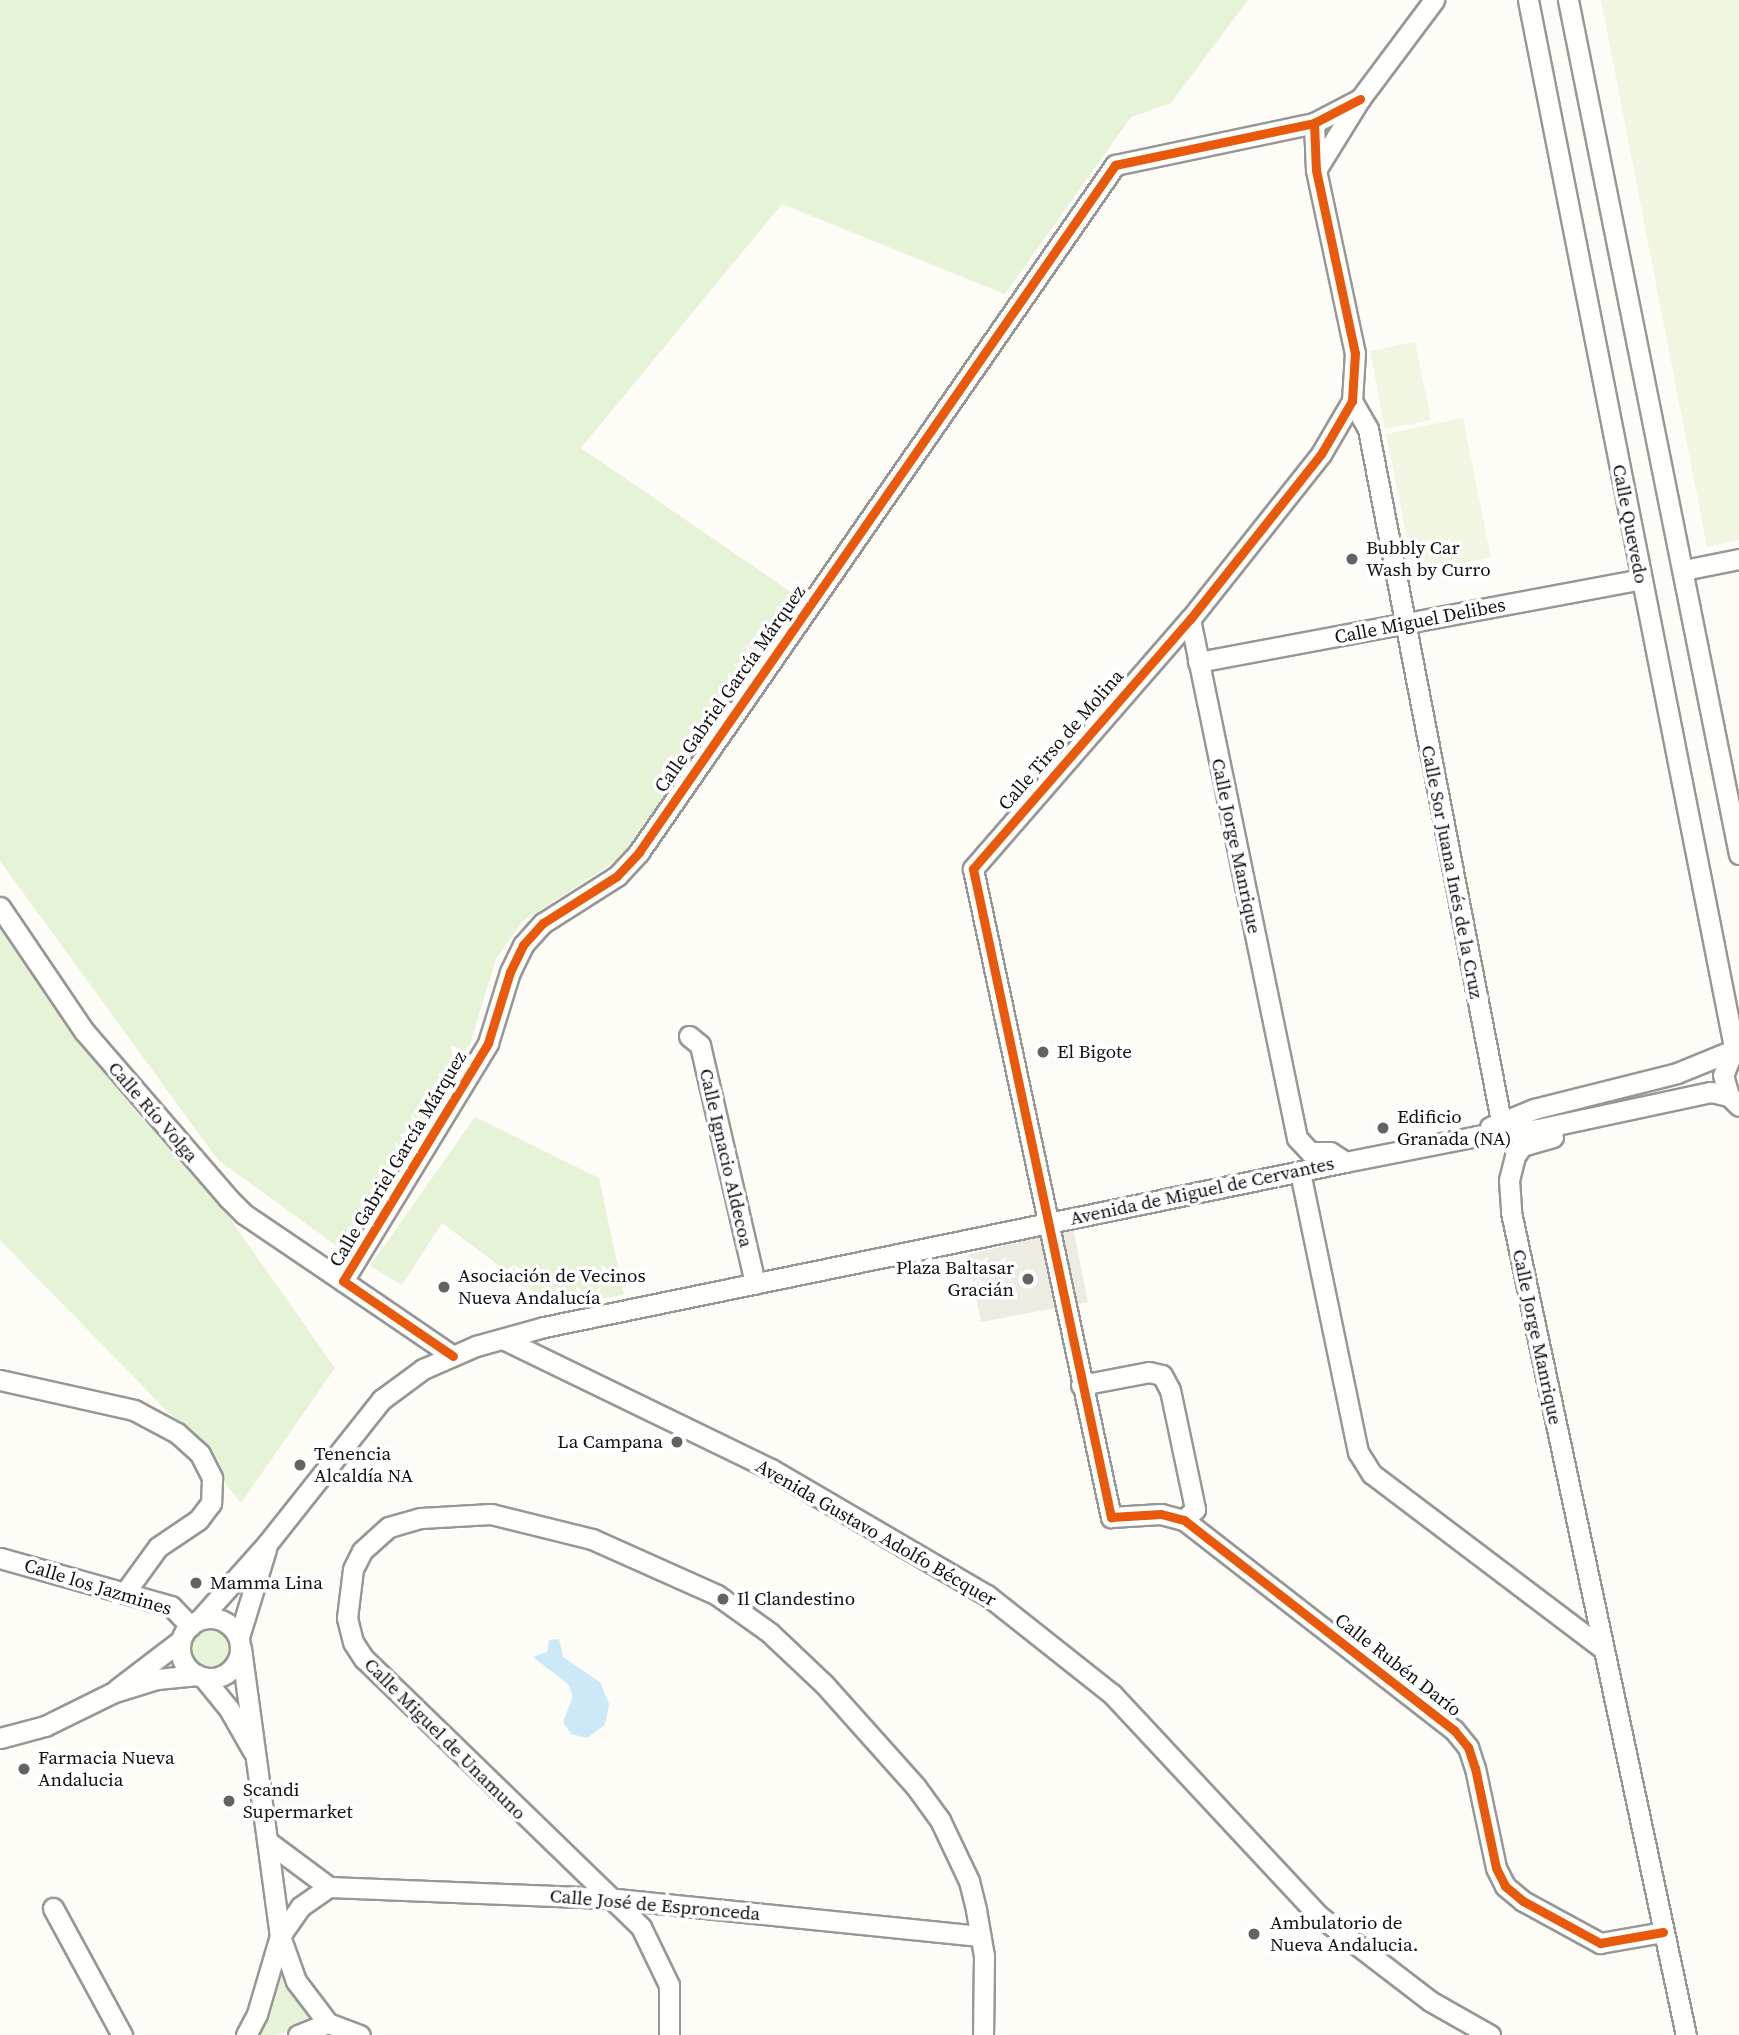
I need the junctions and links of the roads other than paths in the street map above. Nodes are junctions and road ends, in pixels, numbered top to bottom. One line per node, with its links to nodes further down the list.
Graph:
1 (1434, 0): 4 (street)
2 (1528, 0): 10 (street, Calle Quevedo)
3 (1568, 0): 9 (street)
4 (1360, 99): 5 (street, Calle Gabriel García Márquez); 6 (street)
5 (1314, 123): 6 (street, Calle Tirso de Molina); 25 (street, Calle Gabriel García Márquez)
6 (1316, 170): 7 (street, Calle Tirso de Molina)
7 (1352, 401): 11 (street, Calle Tirso de Molina); 12 (street, Calle Sor Juana Inés de la Cruz)
8 (1739, 559): 9 (street)
9 (1684, 570): 14 (street)
10 (1641, 579): 12 (street, Calle Miguel Delibes); 17 (street, Calle Quevedo)
11 (1189, 619): 13 (street, Calle Jorge Manrique); 24 (street, Calle Tirso de Molina)
12 (1402, 624): 13 (street, Calle Miguel Delibes); 20 (street, Calle Sor Juana Inés de la Cruz)
13 (1198, 663): 22 (street, Calle Jorge Manrique)
14 (1739, 853)
15 (0, 907): 25 (street, Calle Río Volga)
16 (689, 1037): 26 (street, Calle Ignacio Aldecoa)
17 (1735, 1047): 18 (street); 20 (street, Avenida de Miguel de Cervantes)
18 (1734, 1101): 19 (street, Avenida de Miguel de Cervantes)
19 (1636, 1108): 21 (street, Avenida de Miguel de Cervantes); 37 (street, Calle Jorge Manrique)
20 (1501, 1121): 21 (street, Avenida de Miguel de Cervantes)
21 (1477, 1136): 22 (street, Avenida de Miguel de Cervantes)
22 (1345, 1162): 23 (street, Avenida de Miguel de Cervantes)
23 (1300, 1172): 24 (street, Avenida de Miguel de Cervantes); 37 (street)
24 (1046, 1224): 26 (street, Avenida de Miguel de Cervantes); 30 (street, Calle Tirso de Molina)
25 (343, 1281): 28 (street, Calle Gabriel García Márquez)
26 (755, 1284): 27 (street, Avenida de Miguel de Cervantes)
27 (503, 1339): 28 (street, Avenida de Miguel de Cervantes); 56 (street, Avenida Gustavo Adolfo Bécquer)
28 (453, 1356): 32 (street, Avenida de Miguel de Cervantes)
29 (0, 1380): 34 (street)
30 (1081, 1384): 31 (street, Calle Tirso de Molina); 31 (street)
31 (1184, 1520): 46 (street, Calle Rubén Darío)
32 (267, 1544): 35 (street, Avenida de Miguel de Cervantes); 36 (street, Avenida de Miguel de Cervantes)
33 (0, 1558): 34 (street, Calle los Jazmines)
34 (125, 1591): 35 (street, Calle los Jazmines)
35 (190, 1629): 36 (street); 38 (street); 39 (street, Avenida de Miguel de Cervantes)
36 (240, 1642): 38 (street); 41 (street)
37 (1603, 1649): 46 (street, Calle Jorge Manrique)
38 (200, 1676): 39 (street, Avenida de Miguel de Cervantes); 41 (street)
39 (112, 1693): 40 (street, Avenida de Miguel de Cervantes)
40 (0, 1738)
41 (255, 1755): 42 (street)
42 (267, 1840): 43 (street); 47 (street)
43 (329, 1887): 44 (street, Calle José de Espronceda); 47 (street)
44 (606, 1898): 48 (street, Calle José de Espronceda); 48 (street, Calle Miguel de Unamuno); 54 (street, Calle Miguel de Unamuno)
45 (54, 1908): 50 (street)
46 (1663, 1932): 57 (street, Calle Jorge Manrique)
47 (280, 1936): 49 (street); 51 (street)
48 (980, 1936): 55 (street, Calle Miguel de Unamuno)
49 (328, 2023): 52 (street); 53 (street)
50 (122, 2035)
51 (246, 2035)
52 (298, 2035)
53 (360, 2035)
54 (669, 2035)
55 (983, 2035)
56 (1490, 2035)
57 (1686, 2035)

